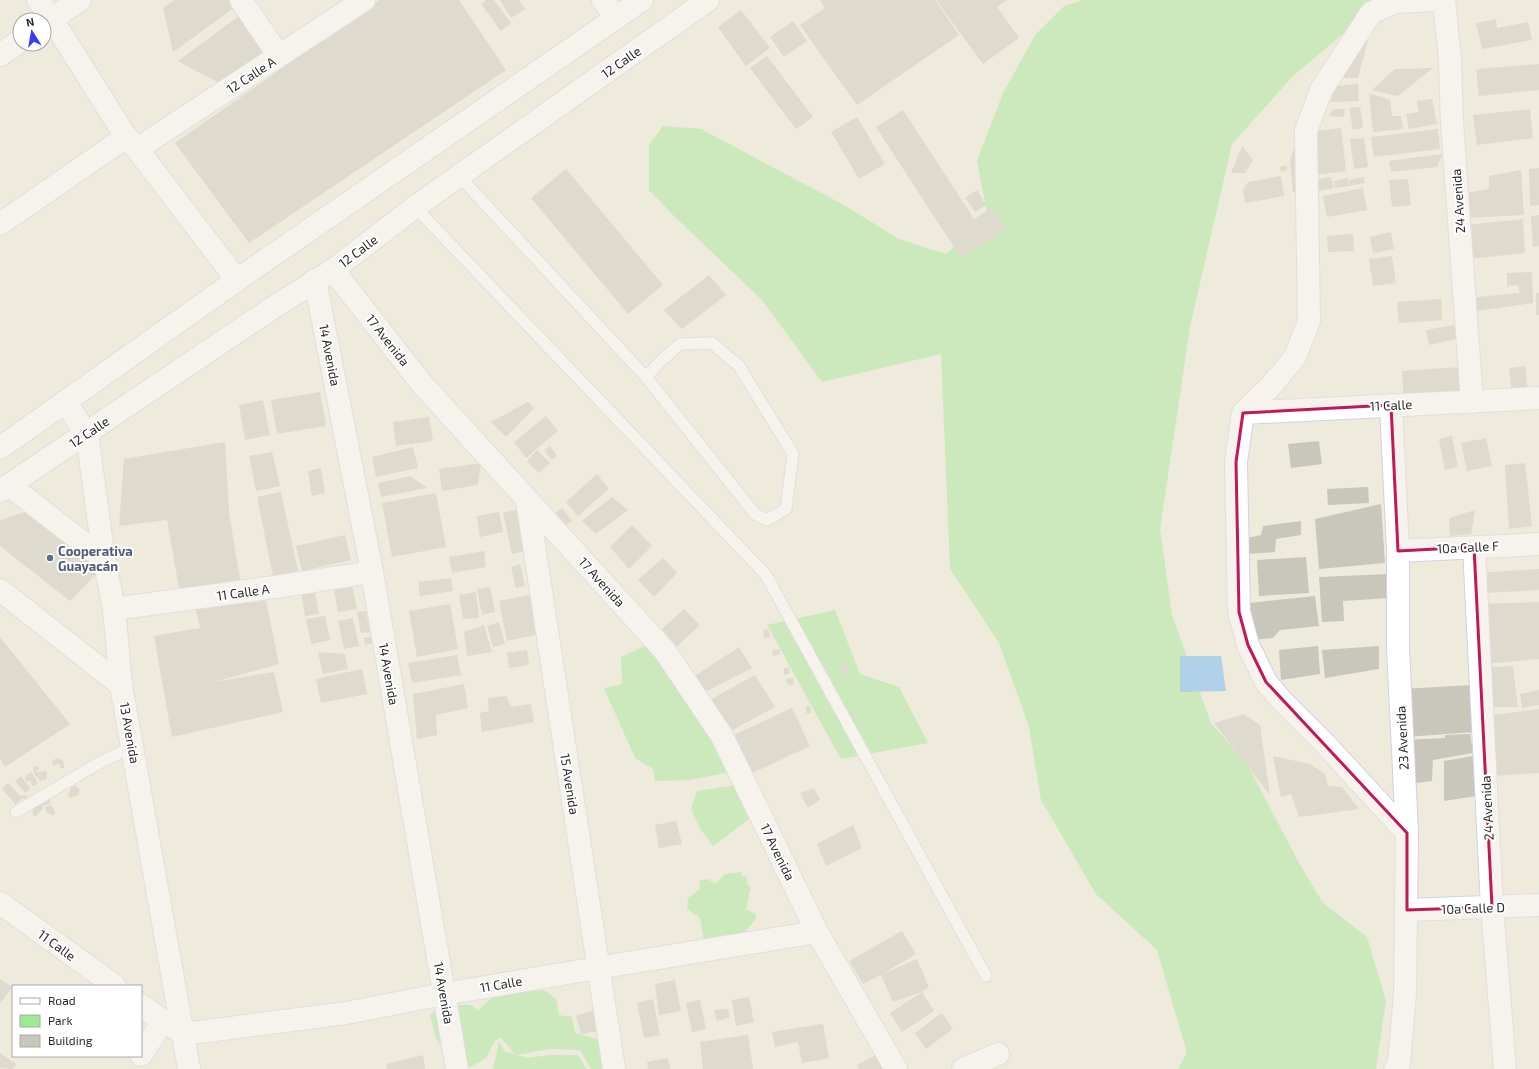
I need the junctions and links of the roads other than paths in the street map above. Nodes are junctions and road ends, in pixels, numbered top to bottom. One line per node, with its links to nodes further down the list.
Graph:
1 (38, 0): 10 (street)
2 (80, 0): 12 (street)
3 (241, 0): 16 (street)
4 (603, 0): 11 (street)
5 (642, 0): 11 (street)
6 (708, 0): 18 (street, 12 Calle)
7 (1436, 0): 28 (street)
8 (1444, 0): 26 (street, 24 Avenida)
9 (355, 2): 16 (street, 12 Calle A)
10 (43, 12)
11 (616, 18): 22 (street)
12 (52, 19)
13 (52, 28): 17 (street)
14 (12, 47): 15 (street)
15 (0, 55)
16 (279, 56): 17 (street, 12 Calle A)
17 (132, 143): 20 (street, 12 Calle A); 22 (street)
18 (459, 176): 19 (street, 12 Calle); 23 (lane)
19 (415, 207): 21 (street, 12 Calle); 50 (lane)
20 (0, 224)
21 (324, 275): 29 (street, 12 Calle); 32 (street, 17 Avenida); 37 (street, 14 Avenida)
22 (237, 280): 25 (street)
23 (646, 377): 23 (lane)
24 (1539, 398): 26 (street, 11 Calle)
25 (65, 402): 29 (street, 13 Avenida); 30 (street)
26 (1472, 402): 27 (street, 11 Calle)
27 (1391, 405): 28 (street, 11 Calle); 35 (street, 23 Avenida)
28 (1243, 414): 43 (street)
29 (86, 434): 31 (street, 12 Calle); 36 (street, 13 Avenida)
30 (0, 448)
31 (4, 488): 36 (street)
32 (527, 500): 48 (street, 17 Avenida); 49 (street, 15 Avenida)
33 (1539, 544): 34 (street, 10a Calle F)
34 (1474, 547): 35 (street, 10a Calle F); 46 (street, 24 Avenida)
35 (1398, 550): 43 (street, 23 Avenida)
36 (104, 559): 39 (street, 13 Avenida)
37 (372, 572): 39 (street, 11 Calle A); 52 (street, 14 Avenida)
38 (0, 590): 40 (street)
39 (114, 609): 40 (street, 13 Avenida)
40 (121, 685): 41 (street, 13 Avenida)
41 (132, 746): 42 (lane); 55 (street, 13 Avenida)
42 (16, 812)
43 (1407, 833): 47 (street, 23 Avenida)
44 (0, 903): 51 (street, 11 Calle)
45 (1539, 905): 46 (street, 10a Calle D)
46 (1492, 908): 47 (street, 10a Calle D); 66 (street, 24 Avenida)
47 (1407, 910): 65 (street, 23 Avenida)
48 (817, 932): 49 (street, 11 Calle); 63 (street, 17 Avenida)
49 (597, 968): 52 (street, 11 Calle); 62 (street, 15 Avenida)
50 (986, 976)
51 (114, 985)
52 (444, 994): 55 (street, 11 Calle); 61 (street, 14 Avenida)
53 (142, 1006): 54 (street)
54 (163, 1021): 55 (street); 56 (street)
55 (184, 1034): 60 (street, 13 Avenida)
56 (142, 1054)
57 (998, 1054): 64 (street)
58 (140, 1057): 59 (street)
59 (132, 1069)
60 (189, 1069)
61 (457, 1069)
62 (614, 1069)
63 (896, 1069)
64 (963, 1069)
65 (1395, 1069)
66 (1505, 1069)

